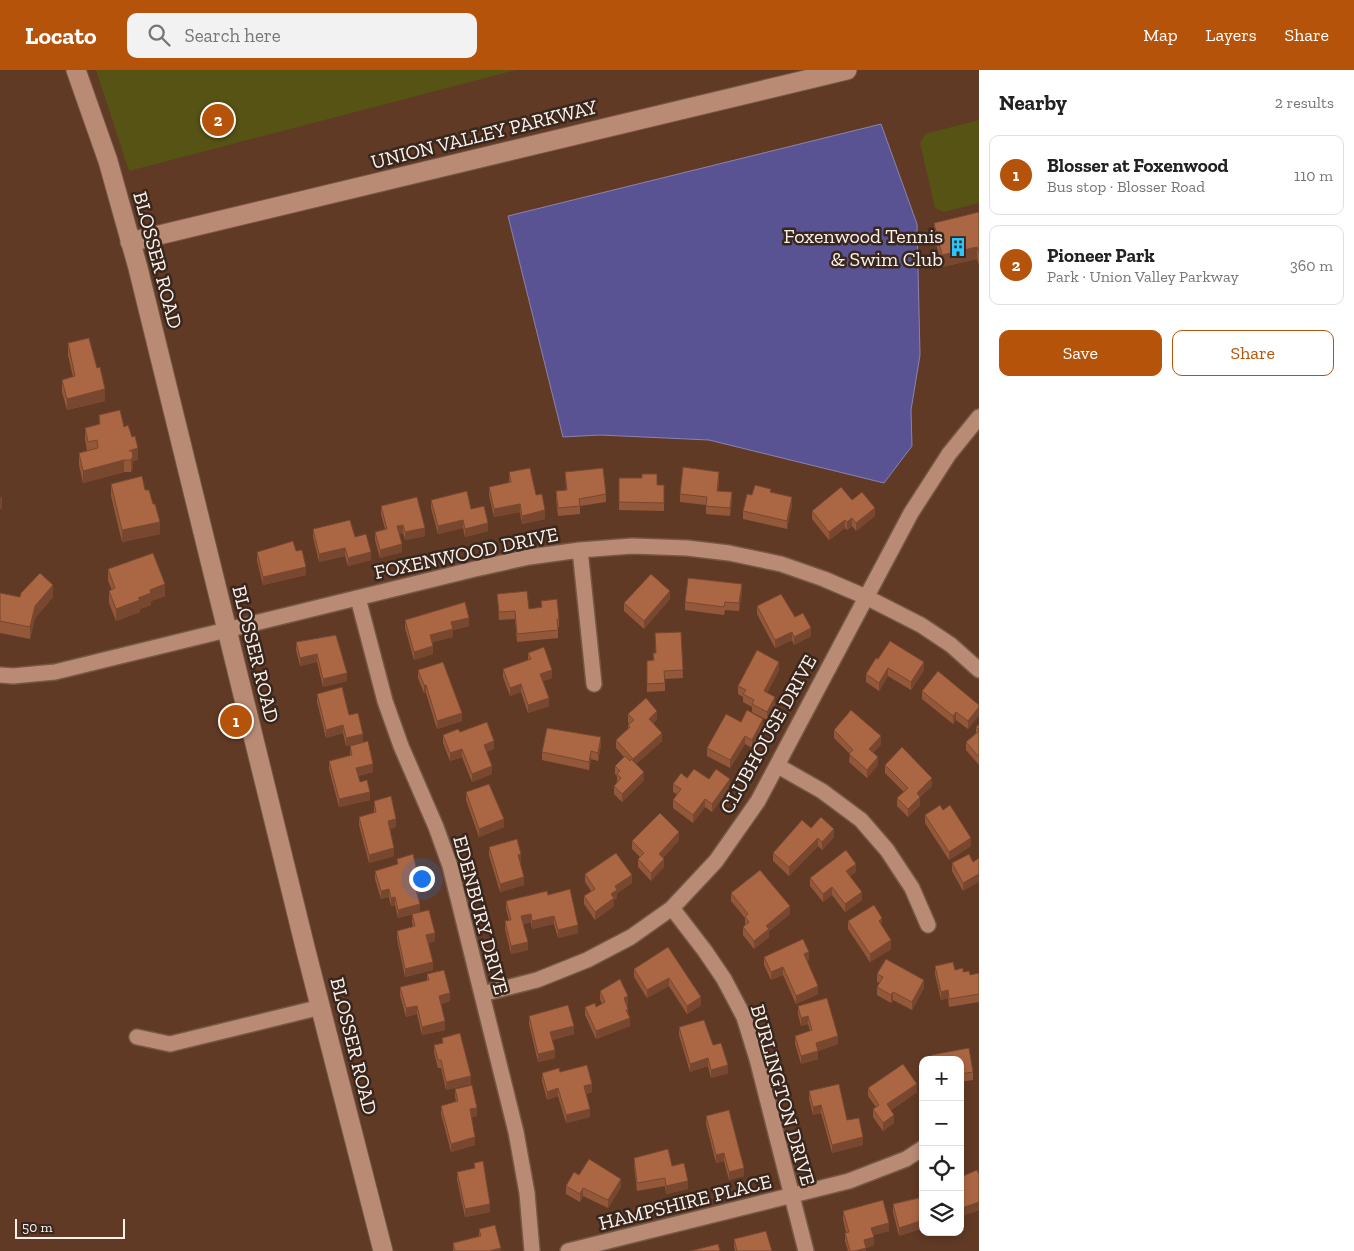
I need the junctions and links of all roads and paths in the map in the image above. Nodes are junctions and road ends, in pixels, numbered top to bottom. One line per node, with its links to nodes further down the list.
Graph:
1 (76, 70): 3 (street, BLOSSER ROAD)
2 (847, 70): 3 (street, UNION VALLEY PARKWAY)
3 (130, 242): 8 (street, BLOSSER ROAD)
4 (979, 417): 6 (street, CLUBHOUSE DRIVE)
5 (580, 550): 6 (street, FOXENWOOD DRIVE); 7 (street, FOXENWOOD DRIVE); 11 (street)
6 (866, 597): 9 (street, FOXENWOOD DRIVE); 12 (street, CLUBHOUSE DRIVE)
7 (358, 598): 8 (street, FOXENWOOD DRIVE); 15 (street, EDENBURY DRIVE)
8 (227, 629): 10 (street, FOXENWOOD DRIVE); 16 (street, BLOSSER ROAD)
9 (979, 670)
10 (0, 675)
11 (594, 684)
12 (778, 766): 13 (street, CLUBHOUSE DRIVE); 14 (street)
13 (672, 908): 15 (street, CLUBHOUSE DRIVE); 19 (street, BURLINGTON DRIVE)
14 (928, 925)
15 (482, 994): 21 (street, EDENBURY DRIVE)
16 (321, 1007): 17 (street); 20 (street, BLOSSER ROAD)
17 (137, 1037)
18 (919, 1151): 19 (street, HAMPSHIRE PLACE)
19 (792, 1196): 22 (street, HAMPSHIRE PLACE); 23 (street, BURLINGTON DRIVE)
20 (383, 1251)
21 (532, 1251)
22 (568, 1251)
23 (806, 1251)

